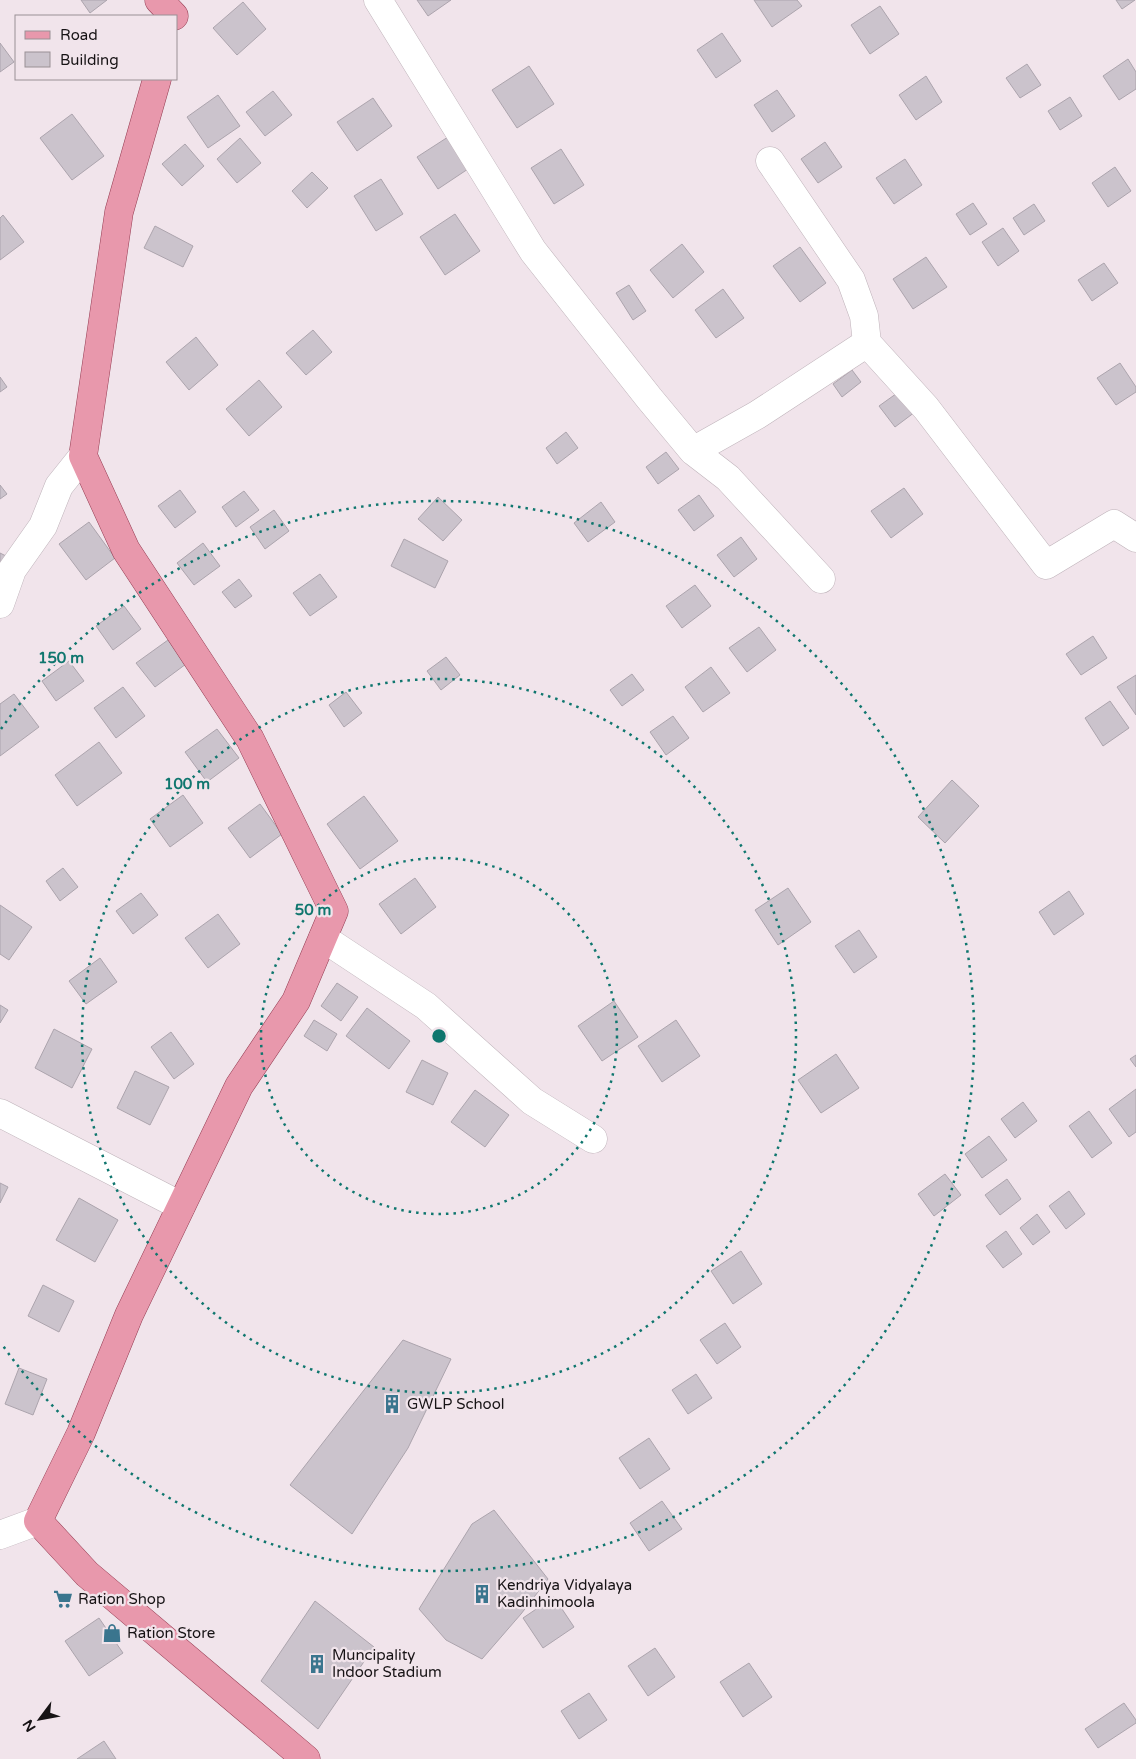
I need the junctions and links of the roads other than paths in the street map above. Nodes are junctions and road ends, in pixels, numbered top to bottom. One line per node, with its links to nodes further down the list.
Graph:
1 (159, 0): 3 (main road)
2 (378, 0): 7 (street)
3 (173, 15)
4 (157, 80): 8 (main road)
5 (770, 161): 6 (street)
6 (867, 343): 7 (street); 9 (street)
7 (693, 451): 10 (street)
8 (83, 456): 11 (street); 12 (main road)
9 (1136, 538)
10 (821, 579)
11 (0, 604)
12 (323, 938): 14 (street); 15 (main road)
13 (0, 1113): 15 (street)
14 (592, 1139)
15 (182, 1206): 16 (main road)
16 (38, 1522): 17 (street); 18 (main road)
17 (0, 1535)
18 (306, 1759)

